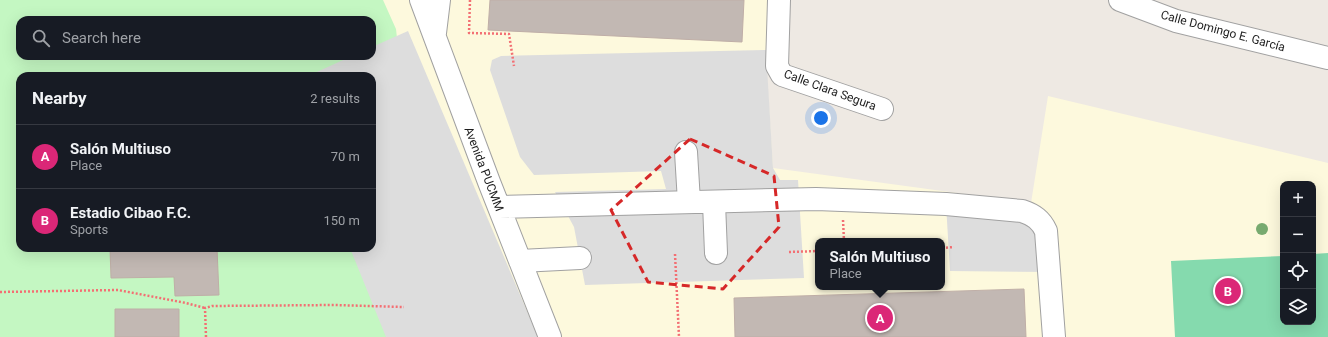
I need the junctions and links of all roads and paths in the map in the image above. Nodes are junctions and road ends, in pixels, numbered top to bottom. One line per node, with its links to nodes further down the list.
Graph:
1 (421, 0): 6 (street, Avenida PUCMM)
2 (439, 0): 6 (street)
3 (470, 0): 8 (path)
4 (778, 0): 9 (street, Calle Clara Segura)
5 (1120, 0): 7 (street, Calle Domingo E. García)
6 (435, 38): 13 (street, Avenida PUCMM)
7 (1328, 58)
8 (514, 66)
9 (882, 109)
10 (686, 152): 11 (street)
11 (689, 202): 12 (street); 13 (street)
12 (714, 203): 18 (street); 28 (street)
13 (499, 207): 21 (street, Avenida PUCMM)
14 (954, 247): 15 (path)
15 (945, 248)
16 (815, 251): 17 (path)
17 (789, 252)
18 (716, 253)
19 (676, 254): 27 (path)
20 (580, 258): 21 (street)
21 (520, 261): 26 (street, Avenida PUCMM)
22 (0, 292): 24 (path)
23 (404, 307): 24 (path)
24 (205, 308): 25 (path)
25 (206, 337)
26 (550, 337)
27 (680, 337)
28 (1054, 337)

